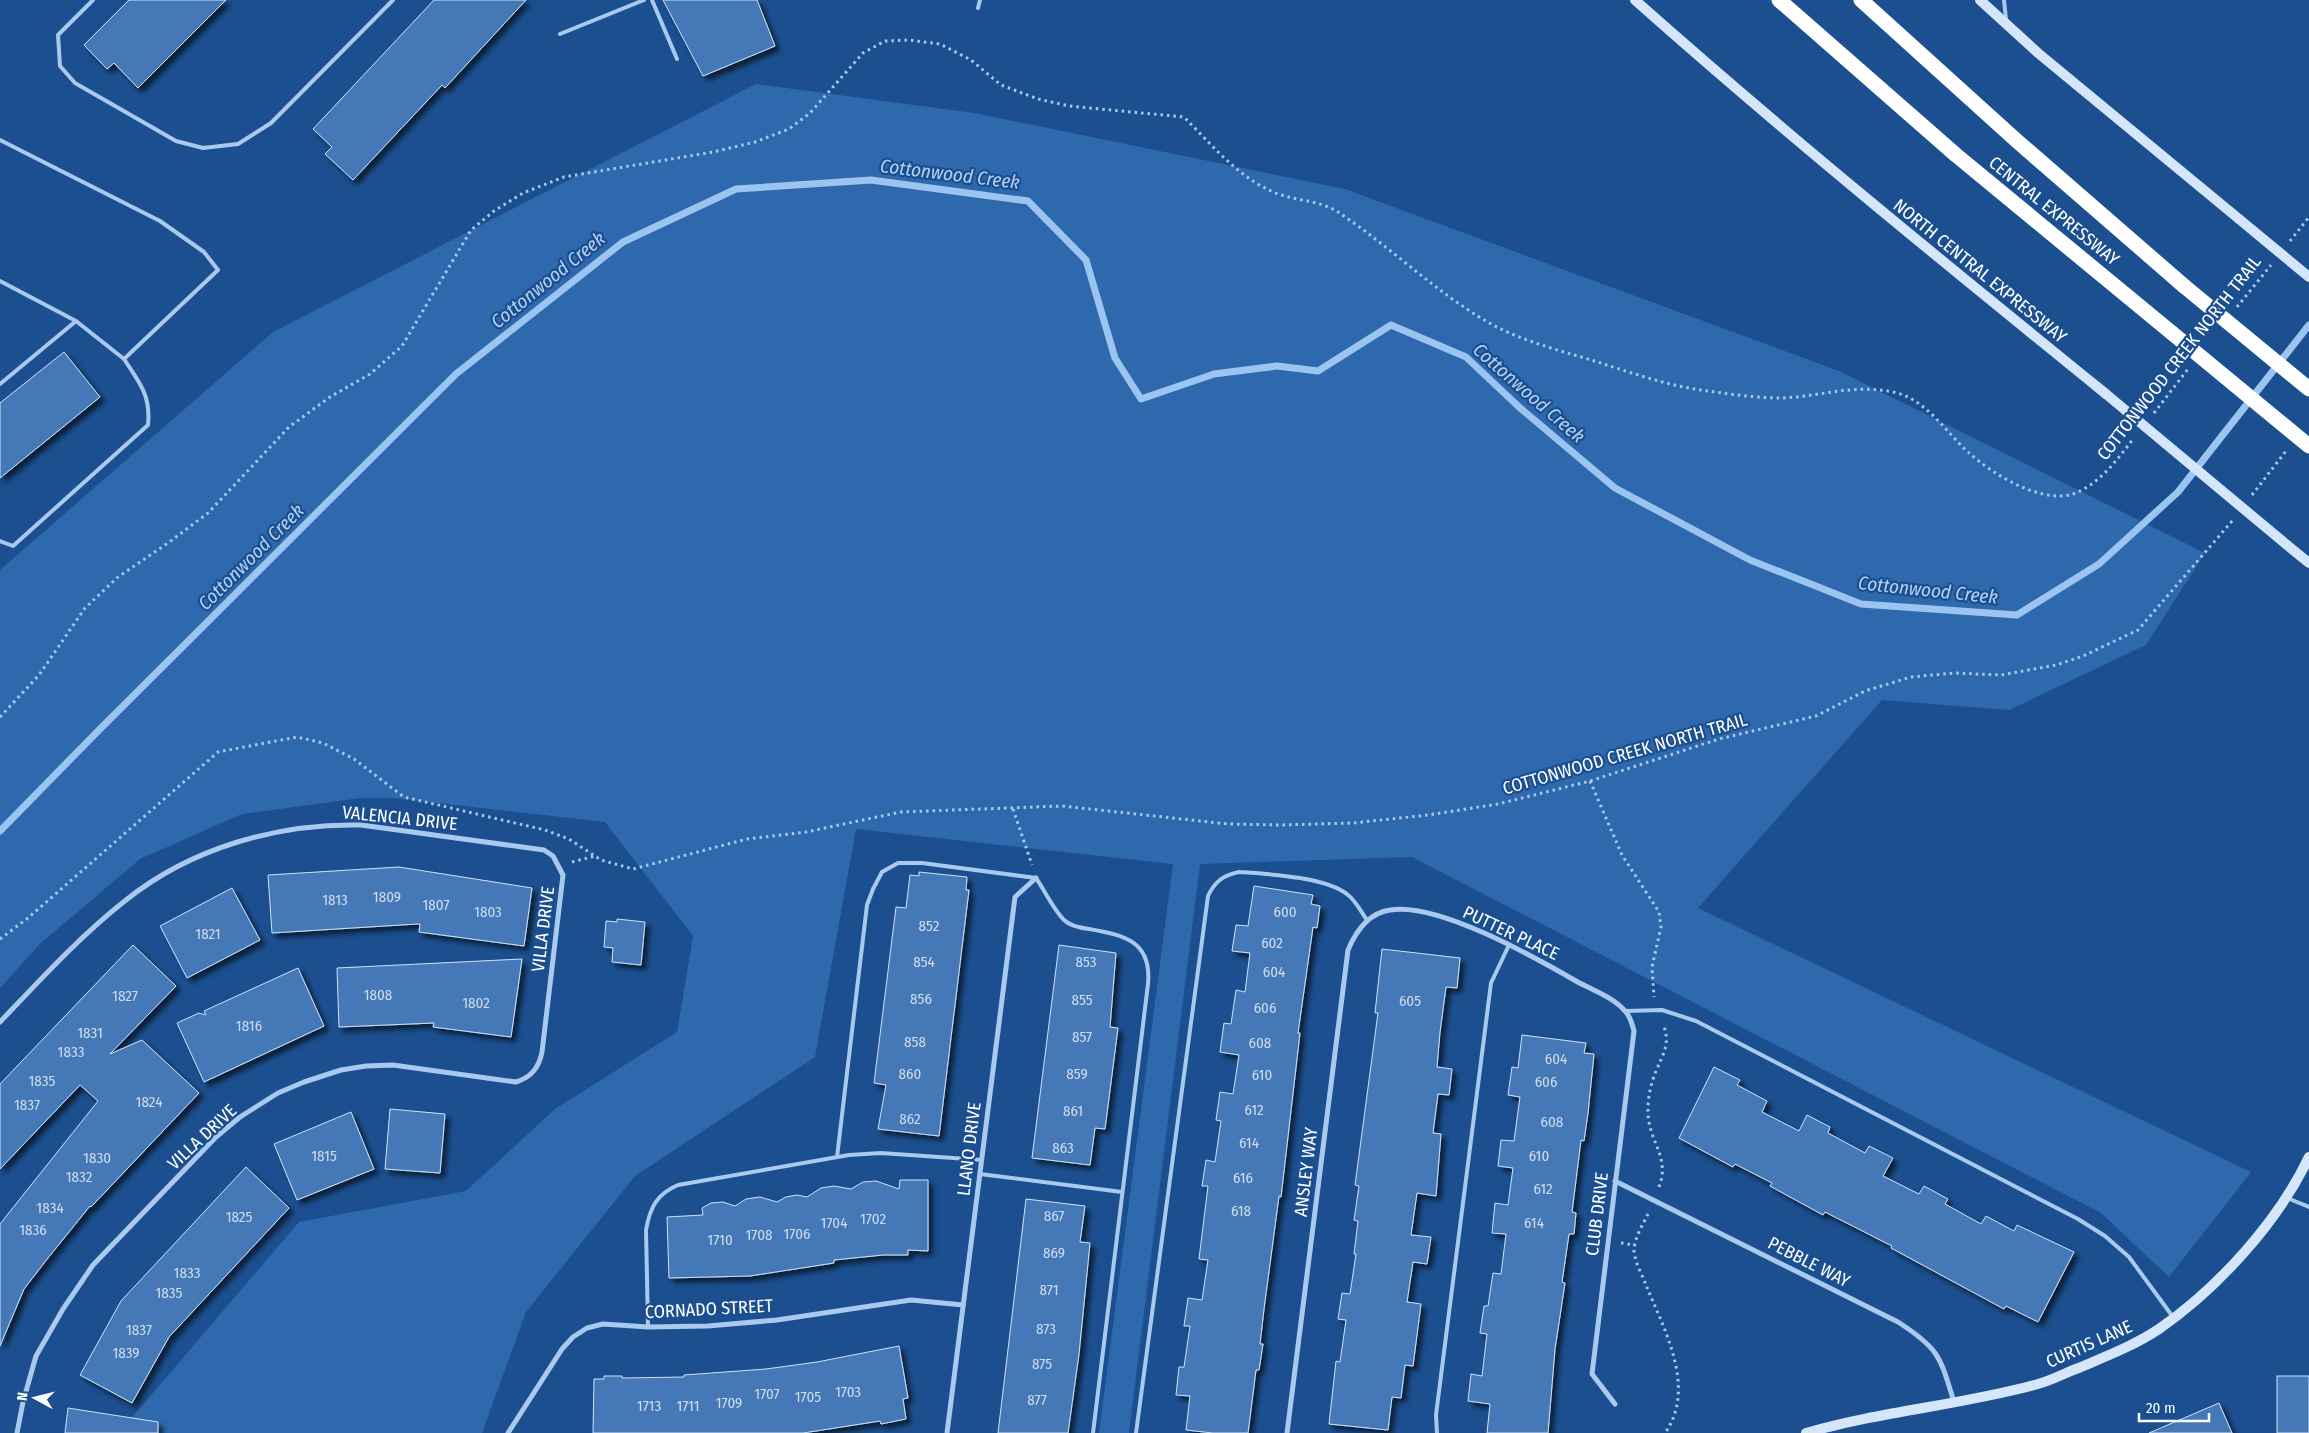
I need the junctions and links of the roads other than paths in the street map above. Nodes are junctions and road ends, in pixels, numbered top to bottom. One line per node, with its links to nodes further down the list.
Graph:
1 (93, 0): 2 (lane)
2 (393, 0)
3 (644, 0): 13 (lane)
4 (652, 0): 14 (lane)
5 (980, 0): 11 (lane)
6 (1634, 0): 24 (main road, NORTH CENTRAL EXPRESSWAY, bridge)
7 (1779, 0): 22 (highway, CENTRAL EXPRESSWAY, bridge)
8 (1861, 0): 21 (highway, CENTRAL EXPRESSWAY, bridge)
9 (1980, 0): 12 (main road)
10 (2004, 0): 12 (lane)
11 (978, 8)
12 (2006, 24): 16 (main road, bridge)
13 (560, 34)
14 (677, 59)
15 (0, 140): 19 (lane)
16 (2309, 277)
17 (0, 281): 18 (lane)
18 (76, 321): 19 (lane); 20 (lane)
19 (124, 359): 23 (lane)
20 (0, 384)
21 (2309, 389)
22 (2309, 446)
23 (0, 541)
24 (2309, 563)
25 (558, 864): 31 (street, VALENCIA DRIVE); 45 (street, VILLA DRIVE)
26 (1036, 878): 32 (lane); 34 (street, LLANO DRIVE); 37 (lane)
27 (1367, 920): 28 (street, PUTTER PLACE); 49 (lane); 50 (street, ANSLEY WAY)
28 (1509, 945): 29 (street, PUTTER PLACE); 51 (lane)
29 (1626, 1011): 30 (street, PUTTER PLACE); 41 (lane)
30 (1631, 1019): 36 (street, CLUB DRIVE)
31 (0, 1022)
32 (837, 1157): 34 (lane); 42 (lane)
33 (2309, 1157): 38 (main road, CURTIS LANE)
34 (982, 1160): 35 (street, LLANO DRIVE)
35 (980, 1174): 37 (lane); 40 (street, LLANO DRIVE)
36 (1615, 1181): 43 (street, PEBBLE WAY); 44 (street, CLUB DRIVE)
37 (1122, 1192): 48 (lane)
38 (2284, 1198): 39 (lane); 41 (main road, CURTIS LANE)
39 (2309, 1206)
40 (963, 1305): 42 (street, CORNADO STREET); 47 (street, LLANO DRIVE)
41 (2174, 1317): 43 (main road, CURTIS LANE)
42 (648, 1326): 46 (street, CORNADO STREET)
43 (1954, 1403): 52 (main road, CURTIS LANE)
44 (1615, 1404)
45 (17, 1433)
46 (508, 1433)
47 (947, 1433)
48 (1093, 1433)
49 (1136, 1433)
50 (1288, 1433)
51 (1437, 1433)
52 (1806, 1433)

